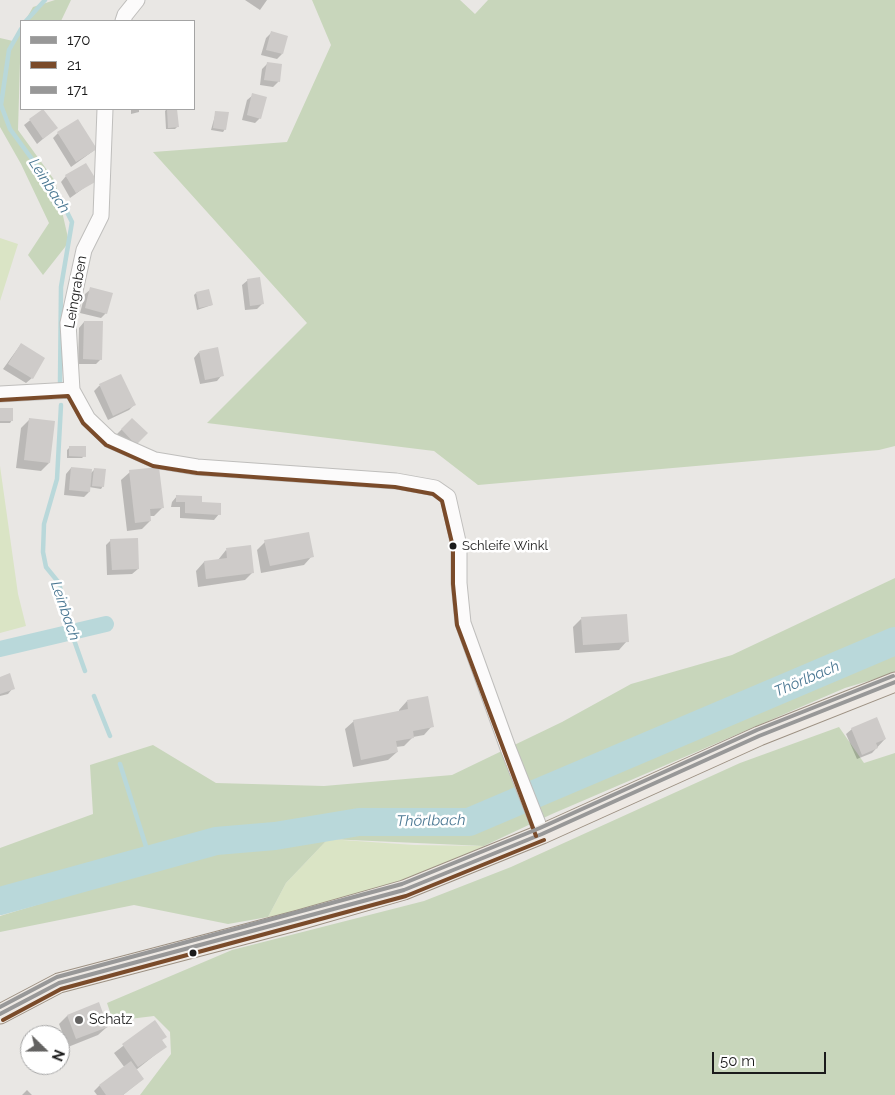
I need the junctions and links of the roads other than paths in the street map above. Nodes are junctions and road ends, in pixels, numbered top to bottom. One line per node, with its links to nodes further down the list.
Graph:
1 (138, 0): 2 (street)
2 (123, 20)
3 (105, 110): 4 (street, Leingraben)
4 (72, 390): 5 (street); 7 (street)
5 (0, 394)
6 (895, 682): 7 (main road)
7 (541, 830): 8 (main road)
8 (0, 1014)

